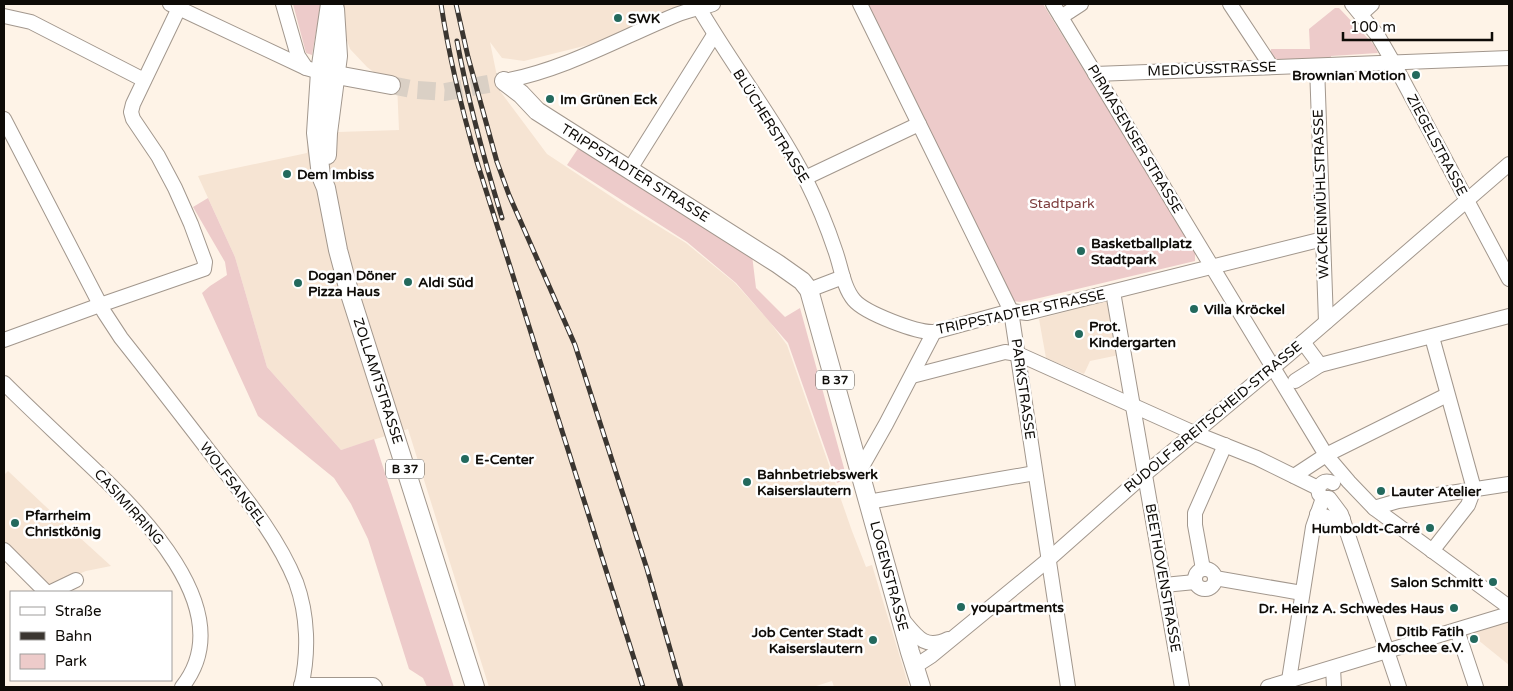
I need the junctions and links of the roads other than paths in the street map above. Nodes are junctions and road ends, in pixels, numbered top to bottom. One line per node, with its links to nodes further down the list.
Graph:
1 (283, 4): 16 (street)
2 (330, 4): 22 (main road, B 37)
3 (335, 4): 22 (main road, B 37)
4 (713, 4): 11 (street)
5 (860, 4): 28 (street, PARKSTRASSE)
6 (1053, 4): 14 (street, PIRMASENSER STRASSE)
7 (1081, 4): 14 (street)
8 (1230, 4): 20 (street)
9 (1372, 4): 12 (street)
10 (175, 6): 17 (street); 24 (street)
11 (699, 8): 15 (street, BLÜCHERSTRASSE); 25 (street)
12 (1356, 9): 19 (street, ZIEGELSTRASSE)
13 (4, 16): 24 (street)
14 (1061, 17): 23 (street, PIRMASENSER STRASSE)
15 (714, 35): 30 (street); 31 (street, BLÜCHERSTRASSE)
16 (294, 43): 17 (street); 22 (street)
17 (275, 54): 22 (street)
18 (1509, 58): 19 (street, MEDICUSSTRASSE)
19 (1393, 62): 21 (street, MEDICUSSTRASSE); 32 (street, ZIEGELSTRASSE)
20 (1271, 66): 21 (street, MEDICUSSTRASSE); 23 (street, MEDICUSSTRASSE)
21 (1317, 66): 33 (street, WACKENMÜHLSTRASSE)
22 (320, 72): 26 (main road); 92 (main road, ZOLLAMTSTRASSE / B 37)
23 (1095, 74): 34 (street, PIRMASENSER STRASSE)
24 (144, 80): 39 (street)
25 (504, 81): 30 (main road, TRIPPSTADTER STRASSE)
26 (391, 86)
27 (4, 119): 39 (street, WOLFSANGEL)
28 (919, 124): 31 (street); 40 (street, PARKSTRASSE)
29 (1509, 164): 32 (street, RUDOLF-BREITSCHEID-STRASSE)
30 (630, 169): 37 (main road, TRIPPSTADTER STRASSE)
31 (805, 178): 35 (street, BLÜCHERSTRASSE)
32 (1466, 199): 36 (street, ZIEGELSTRASSE); 42 (street, RUDOLF-BREITSCHEID-STRASSE)
33 (1323, 239): 34 (street, TRIPPSTADTER STRASSE); 42 (street, WACKENMÜHLSTRASSE)
34 (1212, 266): 38 (street, TRIPPSTADTER STRASSE); 49 (street, PIRMASENSER STRASSE)
35 (844, 277): 37 (street); 43 (street, TRIPPSTADTER STRASSE)
36 (1509, 279)
37 (809, 290): 58 (main road, LOGENSTRASSE / B 37)
38 (1113, 292): 40 (street, TRIPPSTADTER STRASSE); 54 (street, BEETHOVENSTRASSE)
39 (100, 305): 45 (street); 89 (street, WOLFSANGEL)
40 (1011, 311): 43 (street, TRIPPSTADTER STRASSE); 47 (street, PARKSTRASSE)
41 (1509, 316): 44 (street)
42 (1326, 322): 46 (street, RUDOLF-BREITSCHEID-STRASSE)
43 (934, 332): 50 (street)
44 (1432, 337): 48 (street); 53 (street)
45 (4, 340)
46 (1302, 342): 48 (street); 49 (street, RUDOLF-BREITSCHEID-STRASSE)
47 (1018, 354): 50 (street); 54 (street); 59 (street, PARKSTRASSE)
48 (1320, 365): 51 (street)
49 (1274, 367): 55 (street, RUDOLF-BREITSCHEID-STRASSE); 57 (street, PIRMASENSER STRASSE)
50 (912, 376): 58 (street)
51 (1295, 381)
52 (4, 383): 90 (street, CASIMIRRING)
53 (1447, 395): 57 (street); 64 (street)
54 (1134, 405): 55 (street); 60 (street, BEETHOVENSTRASSE)
55 (1194, 433): 56 (street); 60 (street, RUDOLF-BREITSCHEID-STRASSE)
56 (1225, 444): 61 (street); 72 (street)
57 (1326, 455): 61 (street); 67 (street, PIRMASENSER STRASSE)
58 (860, 470): 65 (main road, LOGENSTRASSE / B 37)
59 (1035, 473): 65 (street); 71 (street, PARKSTRASSE)
60 (1145, 474): 71 (street, RUDOLF-BREITSCHEID-STRASSE); 76 (street, BEETHOVENSTRASSE)
61 (1298, 479): 66 (street)
62 (1336, 481): 66 (street)
63 (1509, 484): 64 (street)
64 (1474, 489): 67 (street); 70 (street)
65 (868, 502): 82 (main road, LOGENSTRASSE / B 37)
66 (1321, 502): 68 (street); 68 (street); 79 (street)
67 (1374, 508): 70 (street, PIRMASENSER STRASSE)
68 (1342, 516): 85 (street)
69 (4, 550): 77 (street)
70 (1432, 551): 80 (street, PIRMASENSER STRASSE)
71 (1048, 560): 84 (street, RUDOLF-BREITSCHEID-STRASSE); 94 (street, PARKSTRASSE)
72 (1203, 569): 73 (street); 75 (street)
73 (1215, 578): 75 (street); 79 (street)
74 (76, 580): 78 (street)
75 (1195, 582): 76 (street)
76 (1164, 585): 95 (street, BEETHOVENSTRASSE)
77 (45, 591)
78 (53, 591)
79 (1302, 593): 88 (street)
80 (1509, 607)
81 (1509, 614): 83 (street)
82 (900, 616): 84 (street); 86 (main road, LOGENSTRASSE / B 37)
83 (1457, 630): 85 (street); 99 (street)
84 (956, 636): 86 (street, RUDOLF-BREITSCHEID-STRASSE)
85 (1388, 652): 87 (street); 98 (street)
86 (914, 667): 93 (main road, LOGENSTRASSE / B 37)
87 (1333, 668): 88 (street); 97 (street)
88 (1289, 680): 96 (street)
89 (301, 686): 91 (street)
90 (182, 687)
91 (375, 687)
92 (475, 687)
93 (922, 687)
94 (1068, 687)
95 (1182, 687)
96 (1268, 687)
97 (1334, 687)
98 (1399, 687)
99 (1476, 687)

